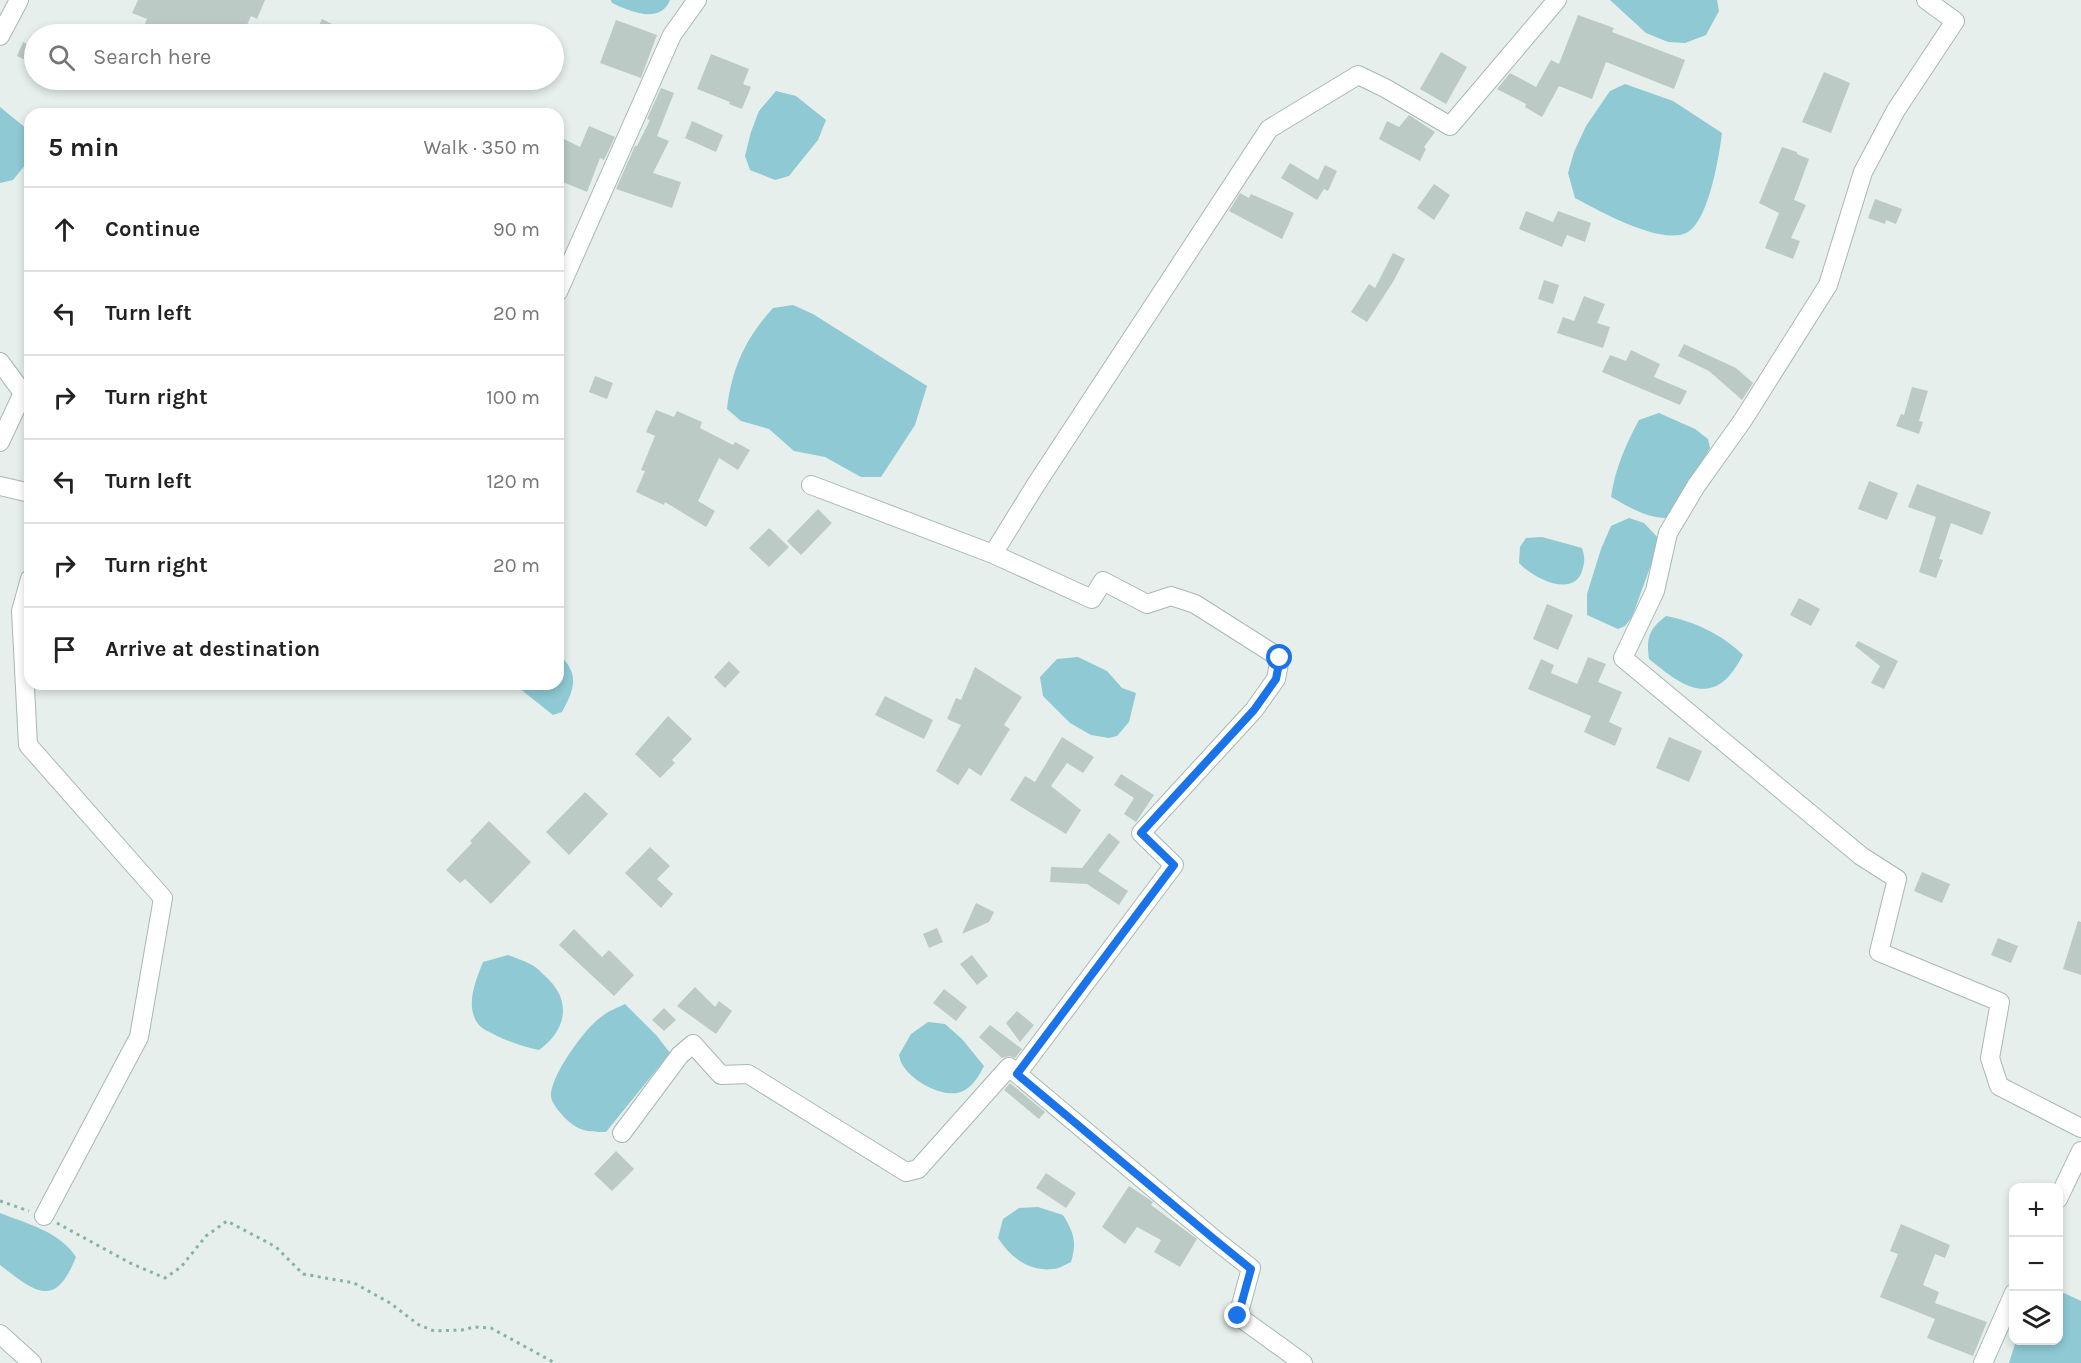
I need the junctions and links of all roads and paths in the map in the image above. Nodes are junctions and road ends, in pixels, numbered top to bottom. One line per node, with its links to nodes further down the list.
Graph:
1 (19, 0): 5 (street)
2 (697, 0): 6 (street)
3 (1557, 0): 12 (street)
4 (1926, 0): 17 (street)
5 (0, 36)
6 (564, 278)
7 (0, 362): 8 (street)
8 (0, 442)
9 (811, 485): 12 (street)
10 (0, 486): 11 (street)
11 (24, 492)
12 (993, 554): 16 (street)
13 (24, 600): 14 (street)
14 (24, 668)
15 (25, 690): 22 (street)
16 (1017, 1074): 18 (street); 27 (street)
17 (2081, 1128)
18 (622, 1132)
19 (2081, 1151): 20 (street)
20 (2063, 1188)
21 (0, 1201): 22 (path)
22 (45, 1216): 26 (path)
23 (2009, 1302): 28 (street)
24 (0, 1334): 25 (street)
25 (32, 1363)
26 (555, 1363)
27 (1303, 1363)
28 (1983, 1363)

